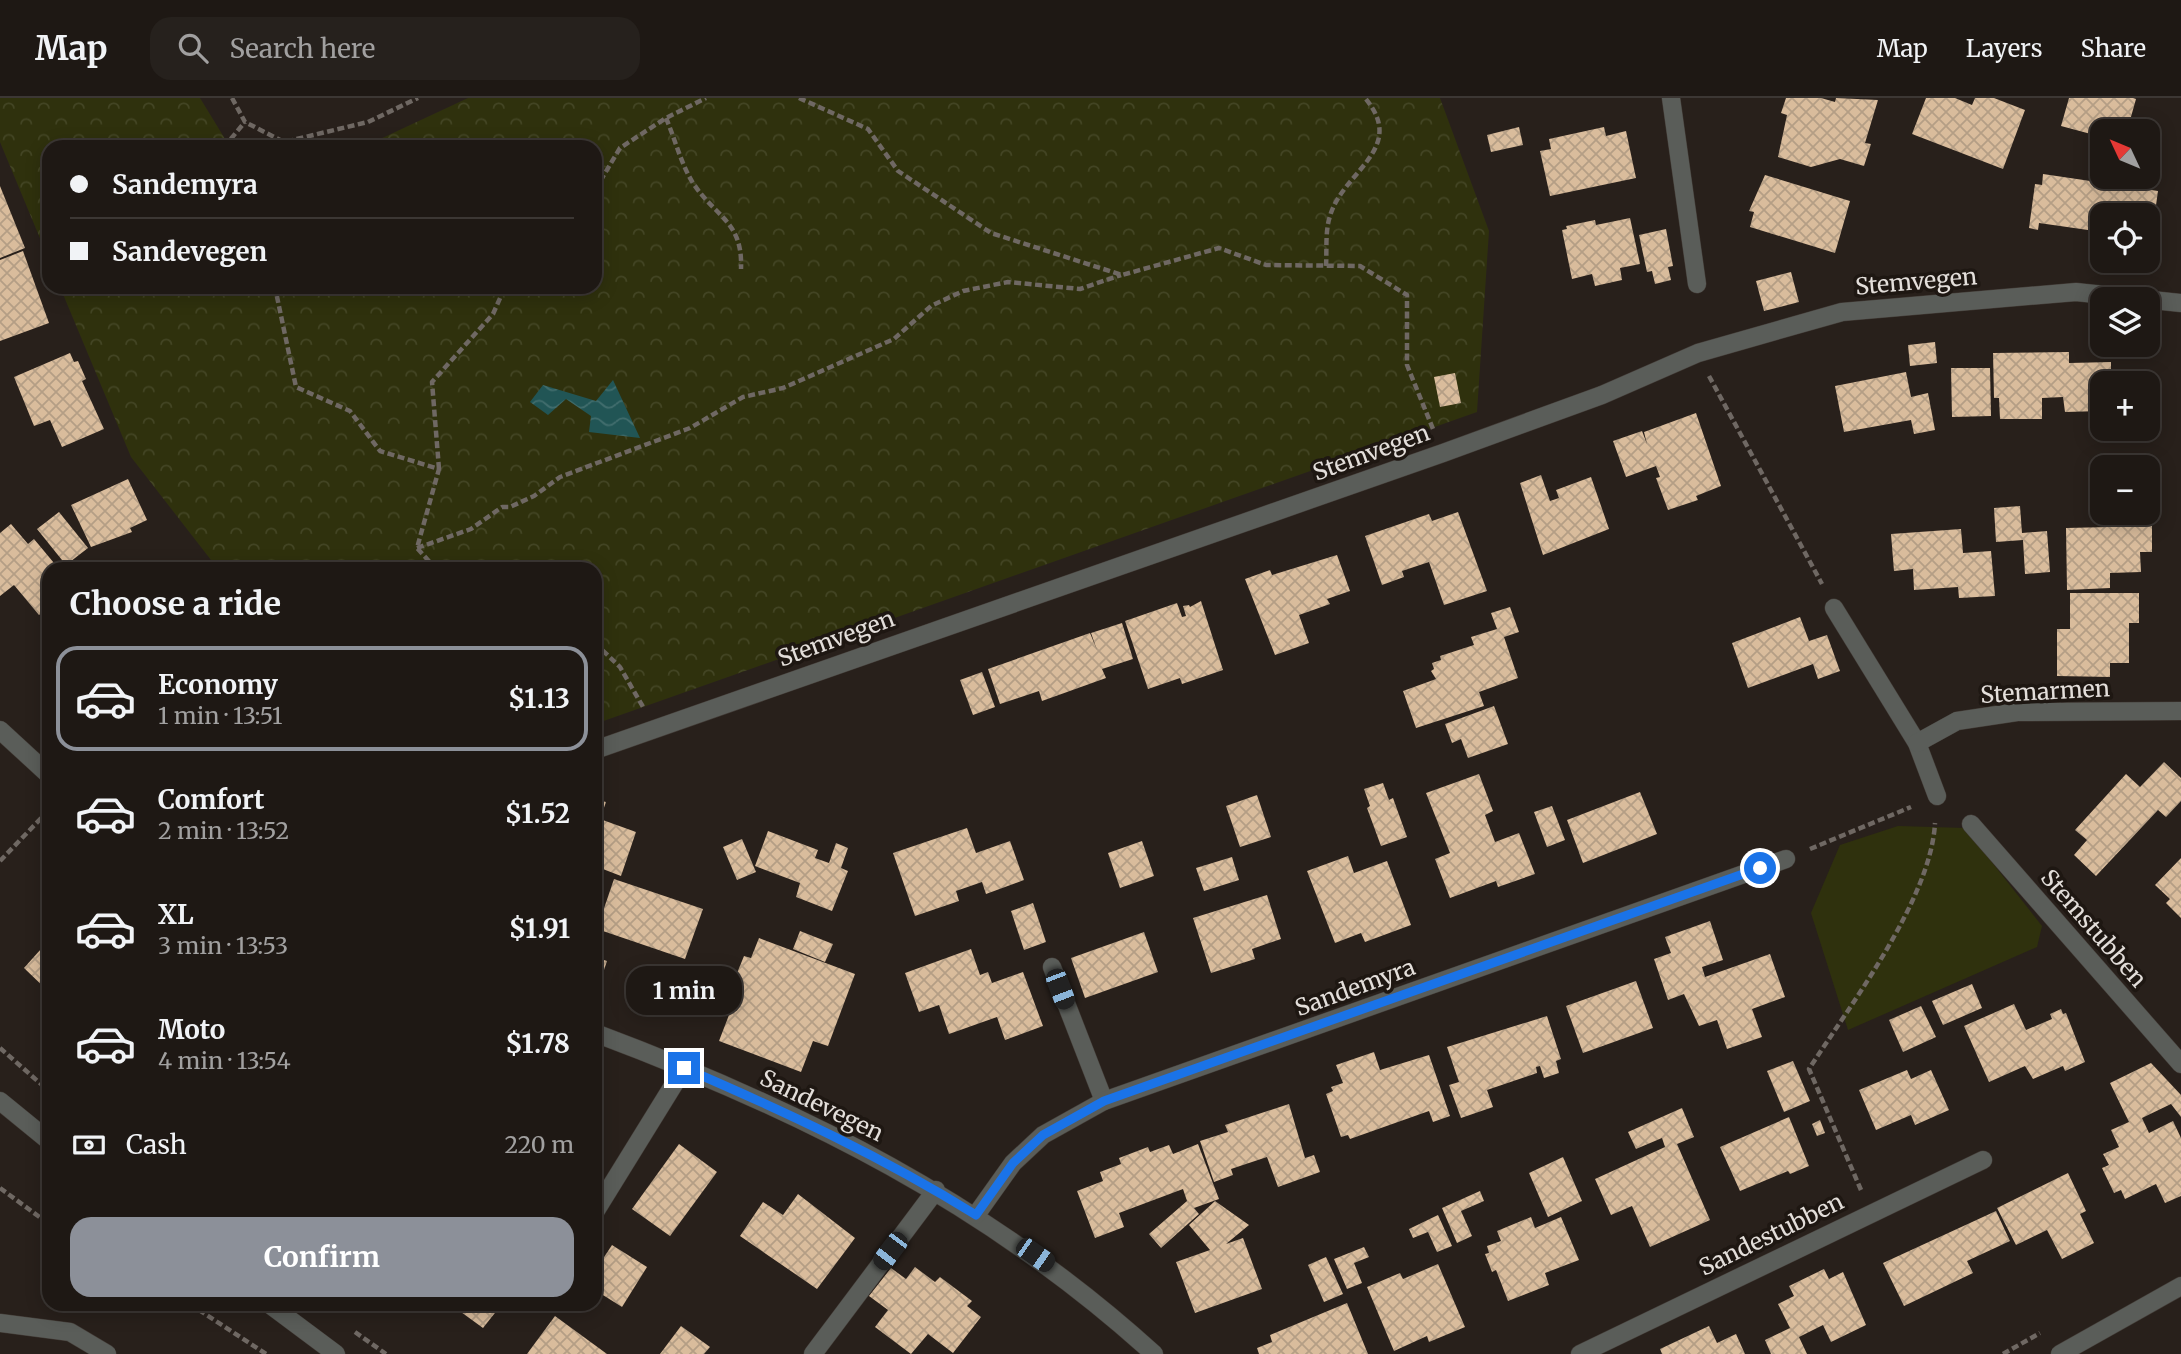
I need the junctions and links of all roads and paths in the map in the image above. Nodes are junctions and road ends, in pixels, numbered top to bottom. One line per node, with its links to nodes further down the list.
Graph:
1 (232, 98): 8 (path)
2 (418, 98): 11 (path)
3 (706, 98): 7 (path)
4 (799, 98): 15 (path)
5 (1365, 98): 13 (path)
6 (1671, 98): 16 (street)
7 (666, 118): 12 (path); 14 (path)
8 (245, 122): 9 (path); 10 (path)
9 (230, 140)
10 (281, 140)
11 (293, 140)
12 (602, 178)
13 (1326, 266): 15 (path); 21 (path)
14 (741, 269)
15 (1122, 275): 23 (path)
16 (1697, 284)
17 (276, 294): 22 (path)
18 (502, 294): 22 (path)
19 (2181, 303): 20 (street, Stemvegen)
20 (1698, 353): 21 (street, Stemvegen); 25 (path)
21 (1443, 453): 29 (street, Stemvegen)
22 (439, 469): 23 (path)
23 (417, 548): 24 (path)
24 (430, 562)
25 (1834, 608): 30 (street)
26 (602, 650): 29 (path)
27 (2181, 711): 30 (street, Stemarmen)
28 (0, 730): 32 (street)
29 (653, 730): 31 (street, Stemvegen)
30 (1917, 743): 33 (street)
31 (602, 748)
32 (42, 769)
33 (1937, 796): 36 (path); 51 (path)
34 (42, 817): 37 (path)
35 (1971, 824): 41 (street, Stemstubben)
36 (1786, 859): 45 (street, Sandemyra)
37 (0, 862)
38 (1052, 967): 45 (street)
39 (602, 1036): 42 (street, Sandevegen)
40 (0, 1048): 43 (path)
41 (2181, 1064)
42 (684, 1068): 49 (street, Sandevegen); 50 (street)
43 (42, 1085)
44 (0, 1101): 46 (street)
45 (1104, 1101): 52 (street, Sandemyra)
46 (42, 1135)
47 (1983, 1160): 51 (street, Sandestubben)
48 (0, 1188): 53 (path)
49 (936, 1189): 52 (street, Sandevegen); 61 (street)
50 (602, 1201)
51 (1871, 1213): 63 (street, Sandestubben)
52 (976, 1215): 62 (street, Sandevegen)
53 (42, 1219)
54 (2181, 1286): 64 (street)
55 (201, 1311): 59 (path)
56 (278, 1311): 60 (street)
57 (0, 1323): 58 (street)
58 (107, 1354)
59 (266, 1354)
60 (336, 1354)
61 (813, 1354)
62 (1154, 1354)
63 (1580, 1354)
64 (2060, 1354)

